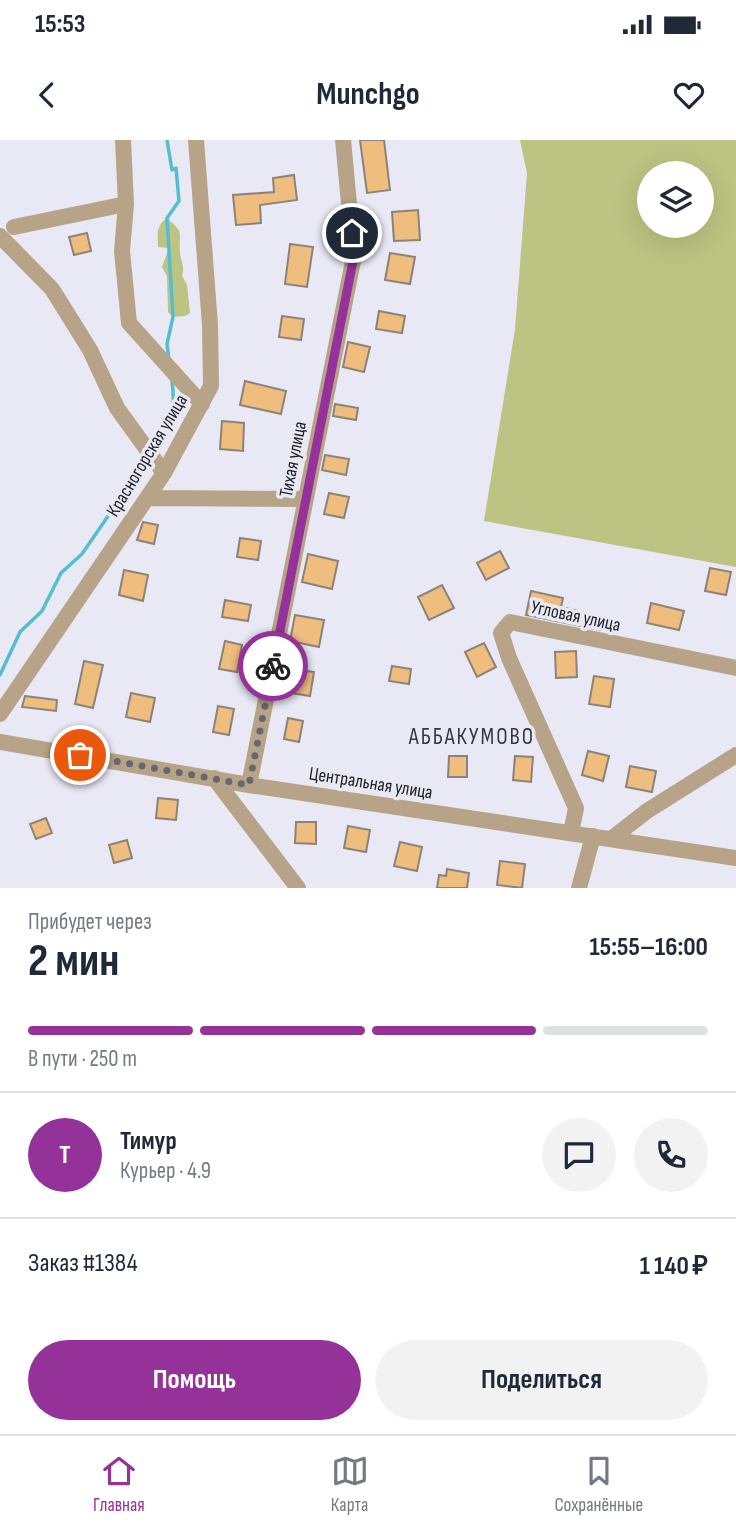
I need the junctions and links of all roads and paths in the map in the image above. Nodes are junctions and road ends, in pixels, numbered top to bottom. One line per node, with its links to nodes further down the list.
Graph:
1 (123, 140): 4 (street)
2 (196, 140): 7 (street, Красногорская улица)
3 (343, 140): 10 (street, Тихая улица)
4 (126, 204): 5 (street); 7 (street)
5 (14, 227)
6 (0, 236): 8 (street)
7 (202, 404): 8 (street, Красногорская улица)
8 (164, 473): 9 (street, Красногорская улица)
9 (148, 498): 10 (street); 12 (street, Красногорская улица)
10 (306, 499): 16 (street, Тихая улица)
11 (736, 668): 17 (street, Угловая улица)
12 (0, 714)
13 (0, 742): 15 (street, Центральная улица)
14 (736, 755): 19 (street)
15 (214, 778): 16 (street, Центральная улица); 23 (street)
16 (249, 785): 17 (street, Центральная улица)
17 (570, 833): 18 (street, Центральная улица)
18 (593, 836): 19 (street, Центральная улица); 24 (street)
19 (611, 839): 21 (street, Центральная улица)
20 (736, 843): 21 (street)
21 (716, 855): 22 (street, Центральная улица)
22 (736, 858)
23 (298, 888)
24 (579, 888)

